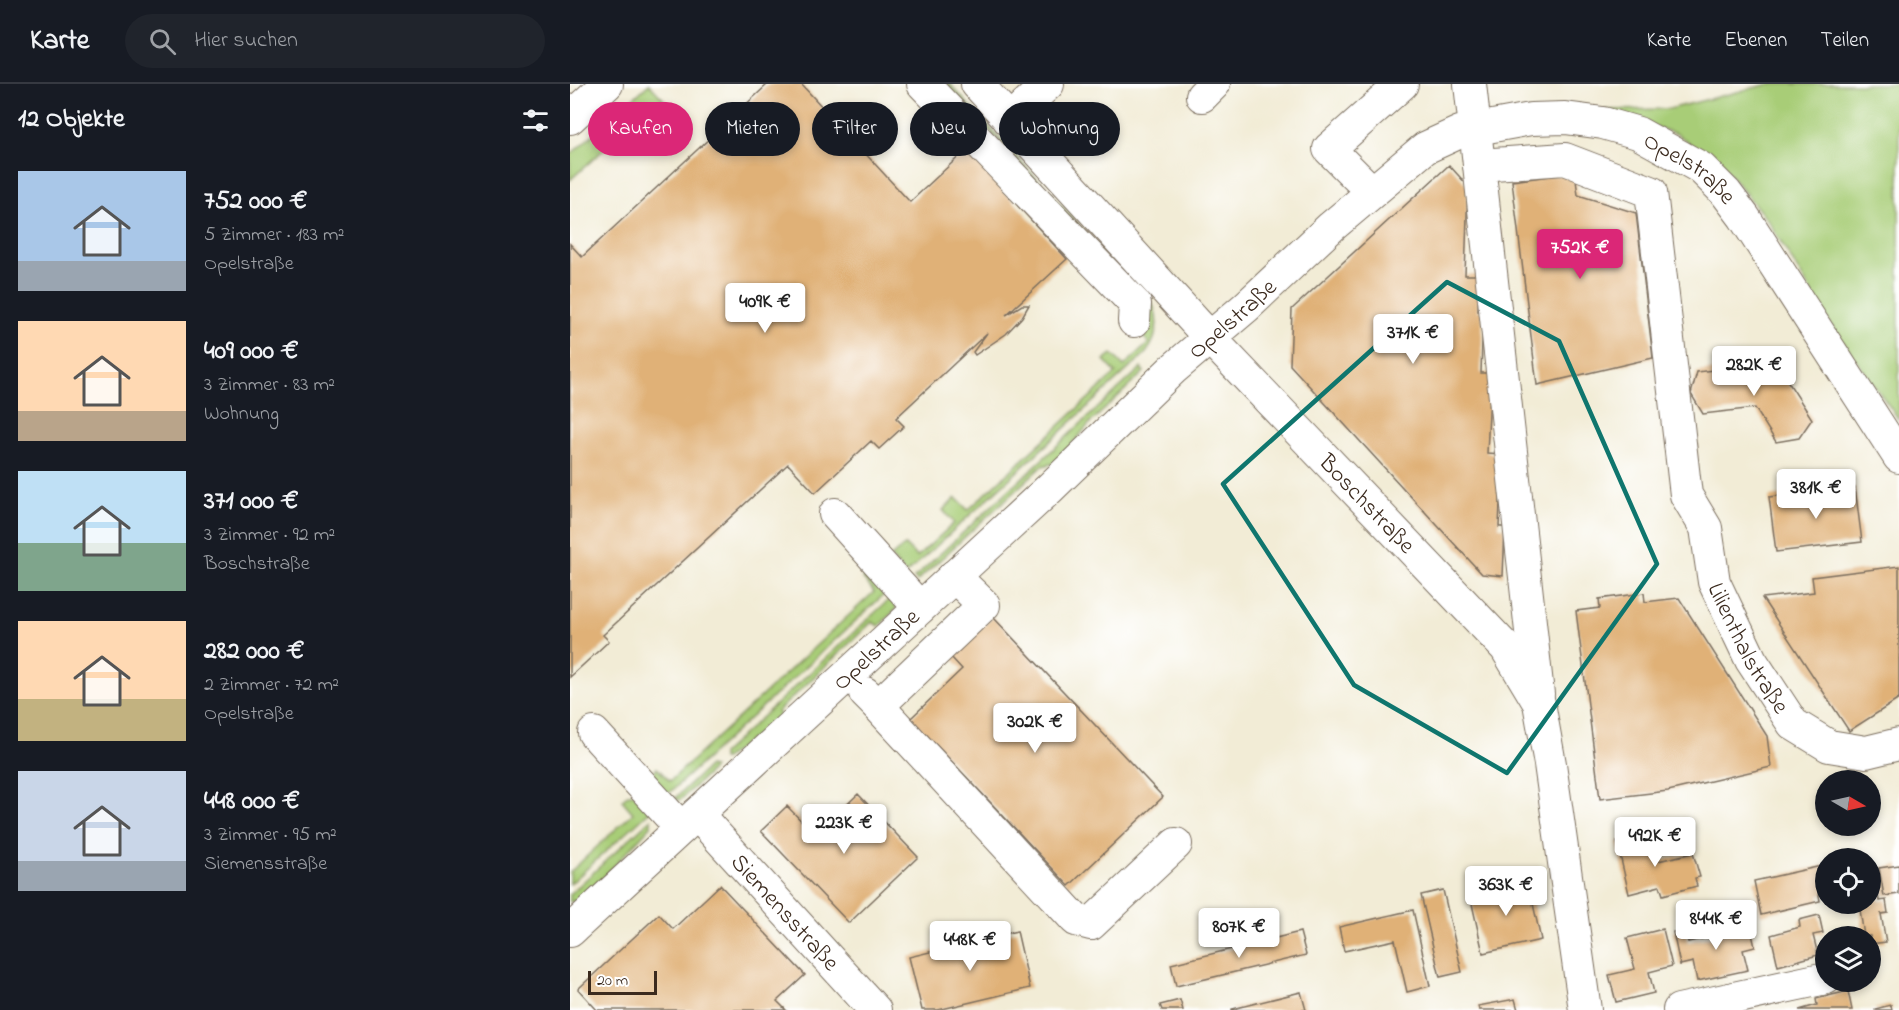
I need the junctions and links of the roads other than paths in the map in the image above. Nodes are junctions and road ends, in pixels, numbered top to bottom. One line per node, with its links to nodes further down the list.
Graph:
1 (607, 84): 9 (street)
2 (923, 84): 14 (street)
3 (977, 84): 8 (street, Boschstraße)
4 (1048, 84): 7 (street)
5 (1402, 84): 13 (street)
6 (1470, 84): 10 (street)
7 (1028, 102)
8 (999, 109)
9 (570, 118)
10 (1475, 129): 12 (street); 13 (street, Opelstraße); 16 (street, Opelstraße)
11 (1042, 156): 15 (street, Boschstraße)
12 (1479, 165): 21 (street); 24 (street, Lilienthalstraße)
13 (1372, 192): 15 (street, Opelstraße)
14 (1134, 321)
15 (1210, 338): 18 (street, Opelstraße); 21 (street, Boschstraße)
16 (1899, 458)
17 (835, 514): 19 (street)
18 (954, 576): 19 (street, Opelstraße); 22 (street)
19 (920, 608): 20 (street, Opelstraße)
20 (847, 675): 22 (street); 25 (street, Opelstraße)
21 (1539, 703): 30 (street, Boschstraße)
22 (879, 706): 26 (street)
23 (594, 733): 25 (street, Siemensstraße)
24 (1899, 744)
25 (689, 821): 27 (street, Opelstraße); 29 (street, Siemensstraße)
26 (1176, 844)
27 (570, 931)
28 (1815, 980): 31 (street)
29 (875, 1010)
30 (1584, 1010)
31 (1679, 1010)

